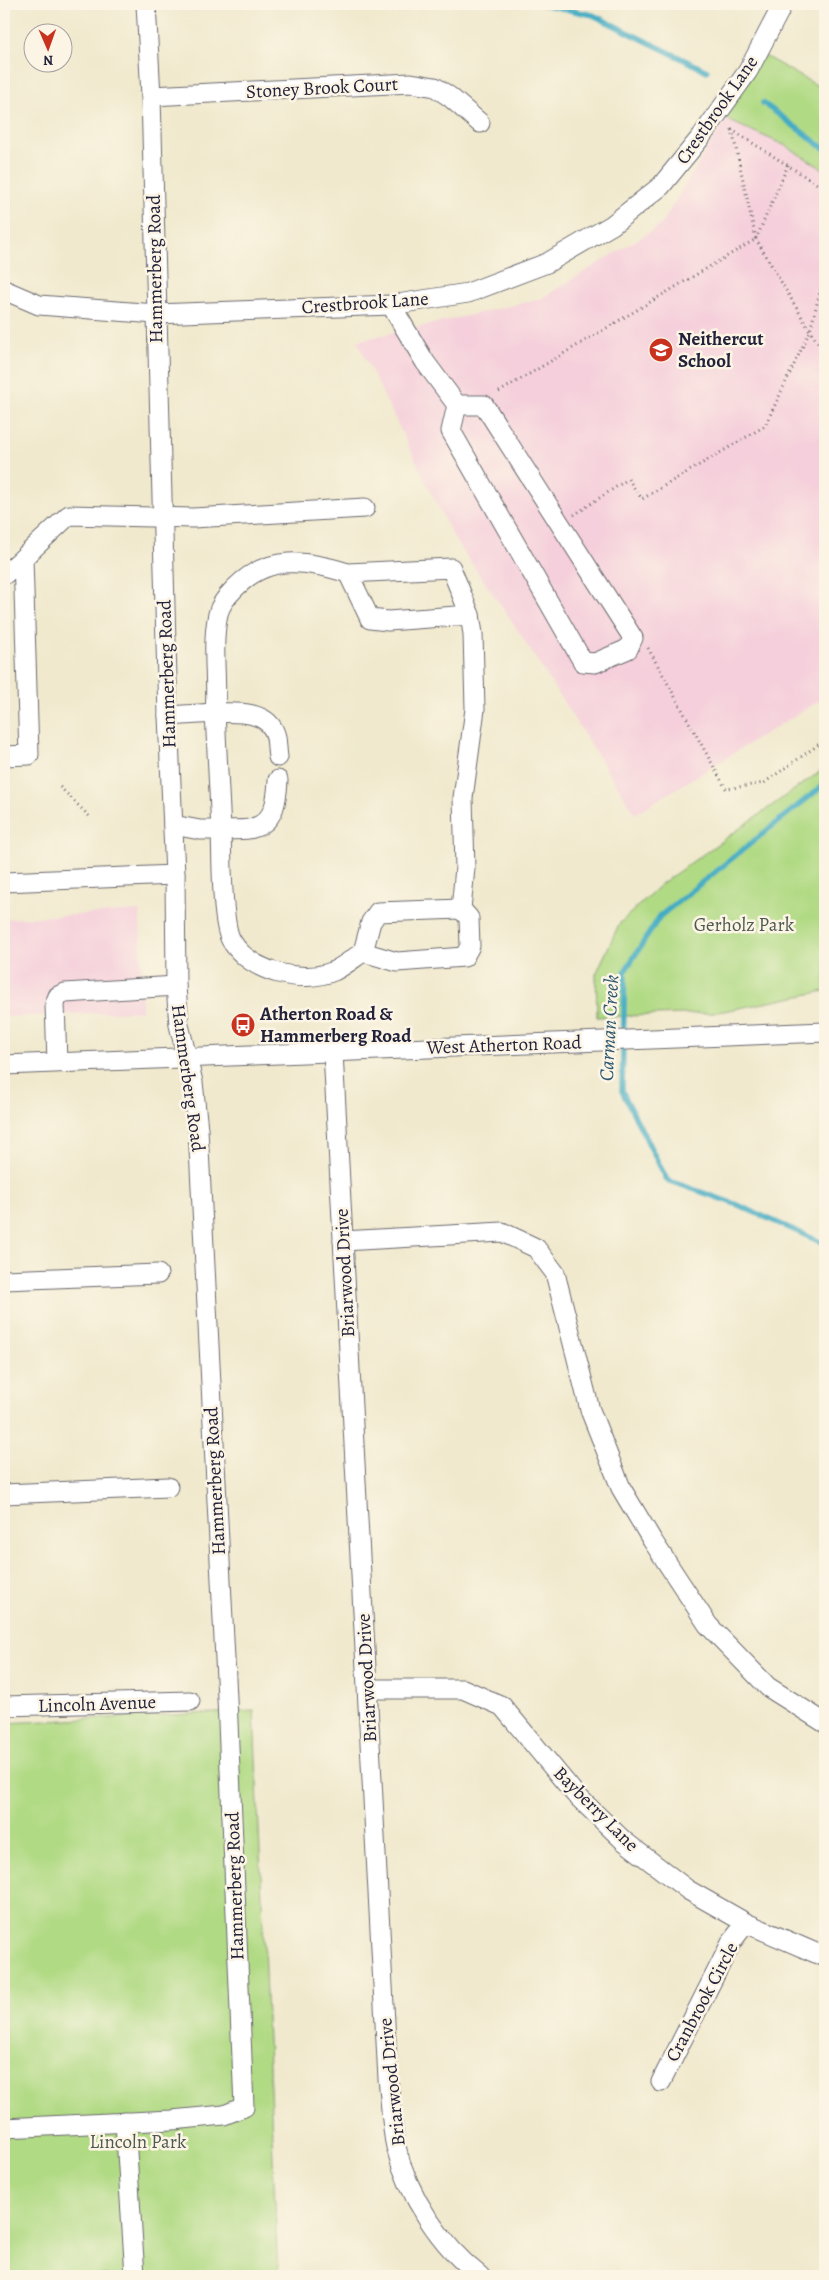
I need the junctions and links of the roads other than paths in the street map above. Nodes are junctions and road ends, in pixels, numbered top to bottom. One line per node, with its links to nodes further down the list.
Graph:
1 (146, 4): 3 (street, Hammerberg Road)
2 (783, 4): 6 (street, Crestbrook Lane)
3 (151, 96): 4 (street, Stoney Brook Court); 7 (street, Hammerberg Road)
4 (480, 123)
5 (4, 290): 7 (street, Crestbrook Lane)
6 (391, 305): 7 (street, Crestbrook Lane); 8 (street)
7 (156, 314): 10 (street, Hammerberg Road)
8 (457, 405): 8 (street)
9 (365, 508): 10 (street)
10 (162, 518): 11 (street); 16 (street, Hammerberg Road)
11 (22, 558): 13 (street); 17 (street)
12 (348, 573): 14 (street); 14 (street); 15 (street)
13 (4, 575)
14 (470, 614): 24 (street)
15 (215, 712): 16 (street); 18 (street); 21 (street)
16 (168, 716): 20 (street, Hammerberg Road)
17 (4, 756)
18 (278, 757)
19 (278, 780): 21 (street)
20 (173, 825): 21 (street); 22 (street, Hammerberg Road)
21 (221, 830): 25 (street)
22 (175, 875): 23 (street); 26 (street, Hammerberg Road)
23 (4, 882)
24 (461, 909): 25 (street); 25 (street)
25 (363, 952)
26 (176, 986): 29 (street, Hammerberg Road); 30 (street)
27 (825, 1032): 28 (street, West Atherton Road)
28 (333, 1052): 29 (street, West Atherton Road); 32 (street, Briarwood Drive)
29 (186, 1056): 30 (street, West Atherton Road); 44 (street, Hammerberg Road)
30 (57, 1062): 31 (street, West Atherton Road)
31 (4, 1064)
32 (343, 1241): 37 (street, Briarwood Drive); 40 (street)
33 (158, 1274): 34 (street)
34 (4, 1280)
35 (168, 1487): 36 (street)
36 (4, 1494)
37 (368, 1689): 41 (street, Bayberry Lane); 46 (street, Briarwood Drive)
38 (190, 1701): 39 (street, Lincoln Avenue)
39 (4, 1706)
40 (825, 1723)
41 (746, 1923): 42 (street, Bayberry Lane); 43 (street, Cranbrook Circle)
42 (825, 1957)
43 (661, 2082)
44 (126, 2122): 45 (street); 47 (street)
45 (4, 2128)
46 (470, 2273)
47 (135, 2276)

